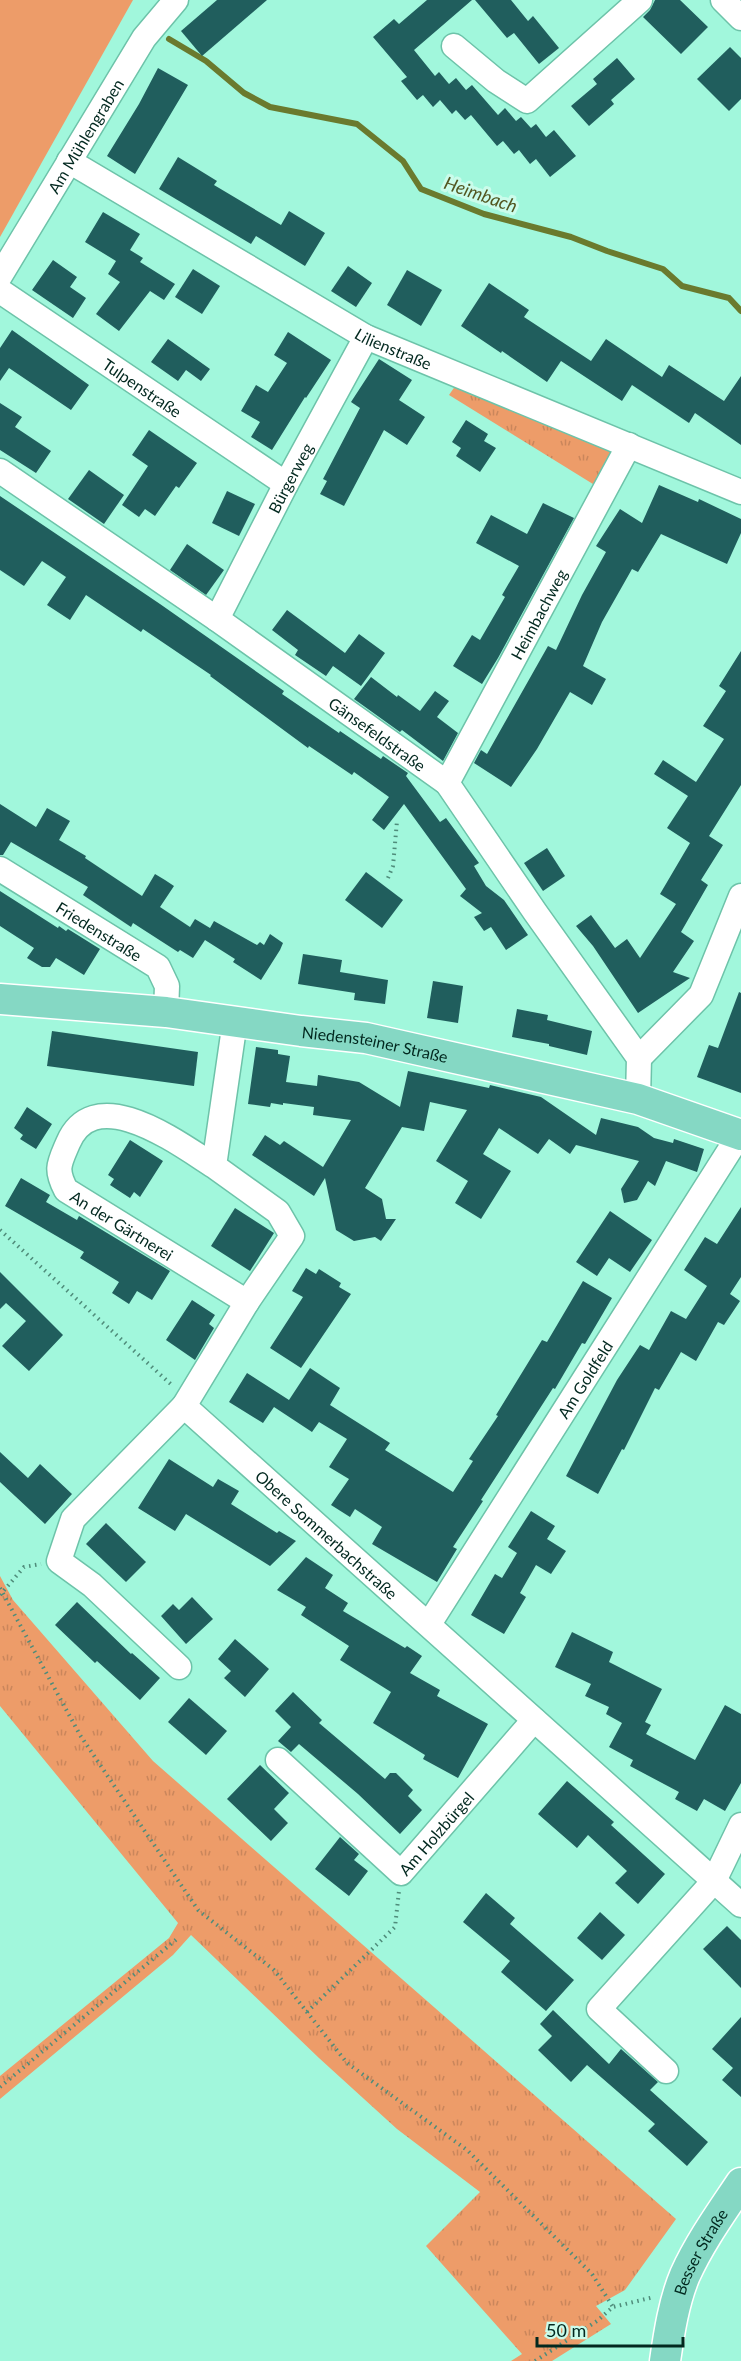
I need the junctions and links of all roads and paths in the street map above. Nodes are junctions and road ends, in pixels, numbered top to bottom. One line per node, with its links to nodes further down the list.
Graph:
1 (176, 0): 6 (street, Am Mühlengraben)
2 (640, 0): 5 (street)
3 (723, 0): 4 (street)
4 (741, 18)
5 (454, 46)
6 (69, 160): 7 (street, Am Mühlengraben); 9 (street, Lilienstraße)
7 (0, 276)
8 (0, 291): 12 (street, Tulpenstraße)
9 (366, 337): 10 (street, Lilienstraße); 12 (street, Bürgerweg)
10 (629, 445): 13 (street, Lilienstraße); 15 (street, Heimbachweg)
11 (0, 471): 14 (street, Gänsefeldstraße)
12 (286, 484): 14 (street, Bürgerweg)
13 (741, 492)
14 (217, 619): 15 (street, Gänsefeldstraße)
15 (447, 783): 23 (street, Gänsefeldstraße)
16 (396, 821): 18 (path)
17 (0, 869): 21 (street, Friedenstraße)
18 (388, 878)
19 (741, 896): 23 (street)
20 (0, 999): 21 (main road, Niedensteiner Straße)
21 (165, 1012): 22 (main road, Niedensteiner Straße)
22 (235, 1021): 24 (main road, Niedensteiner Straße); 26 (street)
23 (639, 1058): 24 (street)
24 (638, 1099): 25 (main road, Niedensteiner Straße)
25 (740, 1135): 32 (street, Am Goldfeld)
26 (214, 1166): 28 (street, An der Gärtnerei); 28 (street, An der Gärtnerei)
27 (0, 1230): 29 (path)
28 (247, 1302): 29 (street, An der Gärtnerei)
29 (184, 1406): 30 (street); 32 (street, Obere Sommerbachstraße)
30 (59, 1561): 31 (path); 33 (street)
31 (1, 1592): 41 (path)
32 (429, 1624): 34 (street, Obere Sommerbachstraße)
33 (179, 1667)
34 (534, 1720): 37 (street, Am Holzbürgel); 38 (street, Obere Sommerbachstraße)
35 (278, 1760): 37 (street, Am Holzbürgel)
36 (741, 1825): 38 (street)
37 (401, 1873): 41 (path)
38 (714, 1881): 39 (street, Obere Sommerbachstraße); 42 (street)
39 (741, 1905)
40 (178, 1938): 43 (path)
41 (307, 2012): 46 (path)
42 (666, 2071)
43 (0, 2087)
44 (741, 2183): 48 (main road, Besser Straße)
45 (659, 2295): 46 (path)
46 (613, 2307): 47 (path)
47 (535, 2361)
48 (665, 2361)

